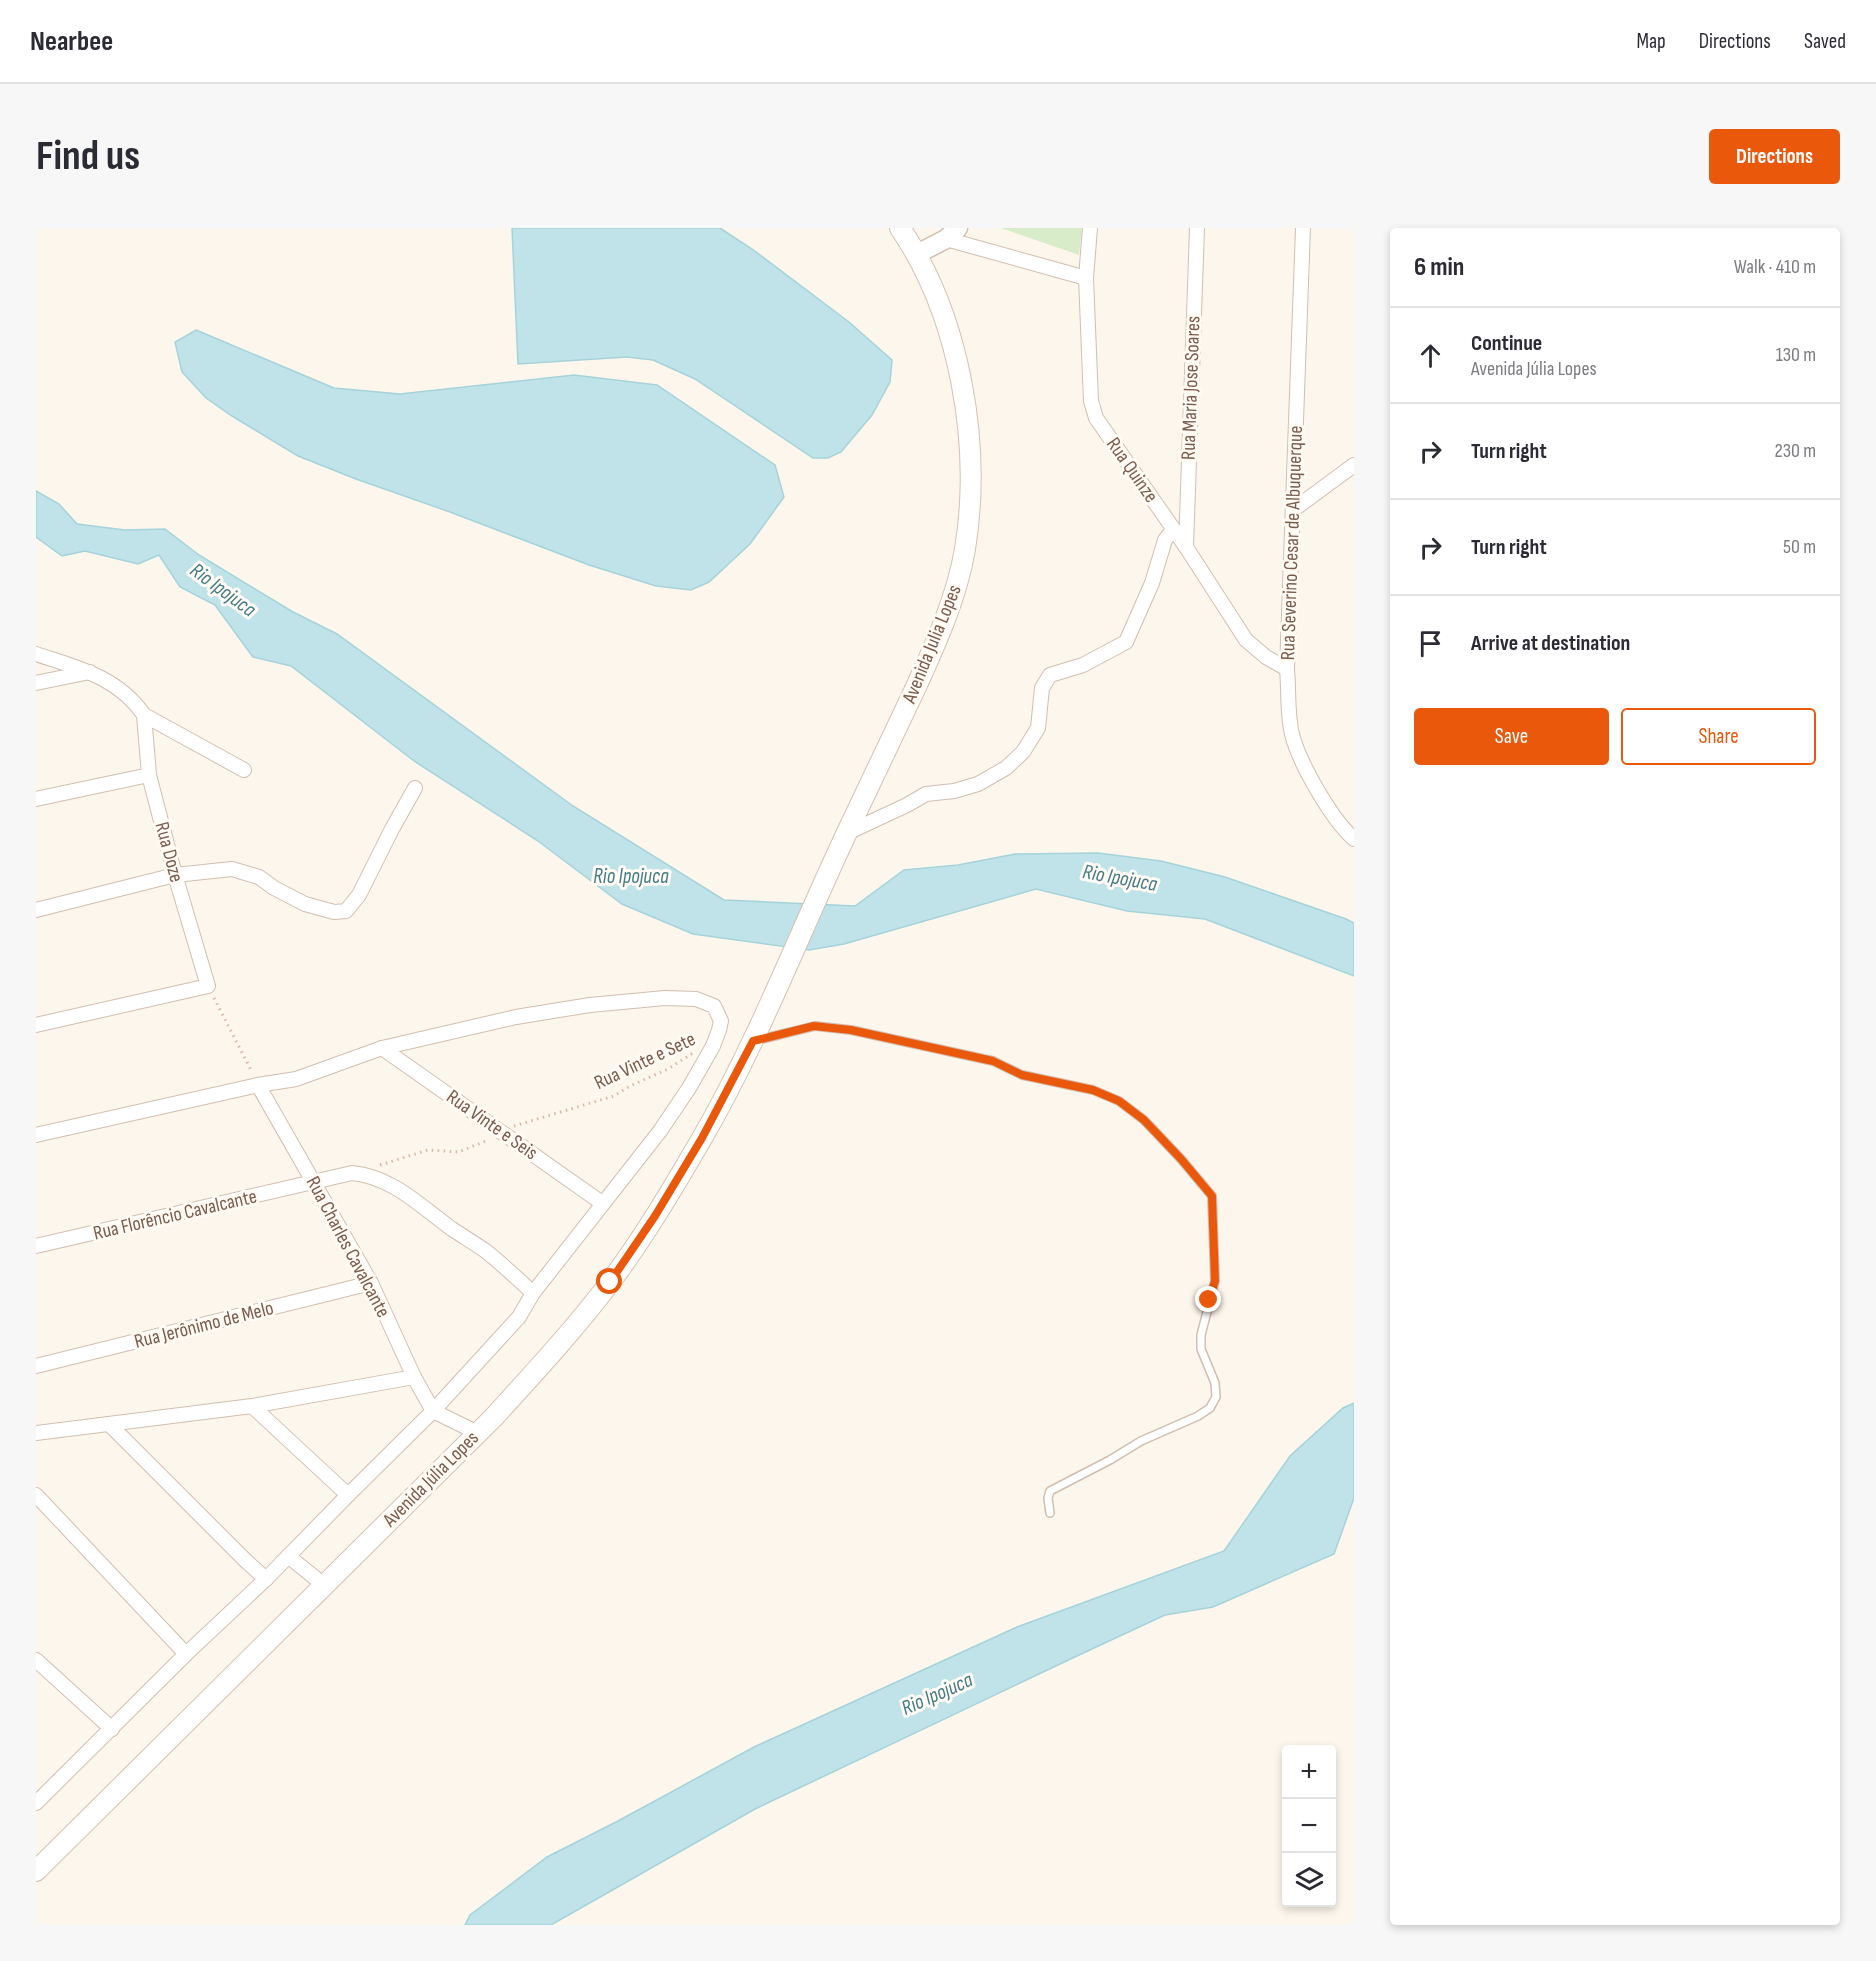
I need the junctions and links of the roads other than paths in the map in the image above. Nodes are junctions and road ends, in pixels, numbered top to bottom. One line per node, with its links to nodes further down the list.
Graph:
1 (900, 228): 6 (main road, Avenida Julia Lopes)
2 (1090, 228): 7 (street, Rua Quinze)
3 (1197, 228): 11 (street, Rua Maria Jose Soares)
4 (1303, 228): 9 (street, Rua Severino Cesar de Albuquerque)
5 (952, 233): 6 (street); 7 (street)
6 (917, 254): 21 (main road, Avenida Julia Lopes)
7 (1086, 278): 10 (street, Rua Quinze)
8 (1354, 465): 9 (street)
9 (1293, 510): 13 (street, Rua Severino Cesar de Albuquerque)
10 (1173, 530): 11 (street, Rua Quinze); 21 (street)
11 (1186, 548): 13 (street, Rua Quinze)
12 (36, 654): 14 (street)
13 (1287, 669): 22 (street, Rua Severino Cesar de Albuquerque)
14 (90, 672): 15 (street); 16 (street)
15 (36, 683)
16 (144, 715): 17 (street); 18 (street, Rua Doze)
17 (244, 770)
18 (149, 775): 20 (street); 23 (street, Rua Doze)
19 (415, 788): 23 (street)
20 (36, 800)
21 (844, 839): 26 (main road, Avenida Julia Lopes)
22 (1354, 839)
23 (175, 875): 24 (street); 25 (street, Rua Doze)
24 (36, 910)
25 (36, 1025)
26 (755, 1037): 41 (main road, Avenida Júlia Lopes); 44 (lane)
27 (382, 1047): 28 (street); 31 (street, Rua Vinte e Seis); 31 (street)
28 (258, 1085): 29 (street); 30 (street, Rua Charles Cavalcante)
29 (36, 1135)
30 (315, 1183): 32 (street, Rua Florêncio Cavalcante); 33 (street, Rua Charles Cavalcante); 34 (street, Rua Florêncio Cavalcante)
31 (602, 1203): 34 (street)
32 (36, 1246)
33 (371, 1283): 35 (street, Rua Jerônimo de Melo); 36 (street, Rua Charles Cavalcante)
34 (533, 1293): 38 (street)
35 (36, 1366)
36 (414, 1377): 37 (street); 38 (street, Rua Charles Cavalcante)
37 (252, 1406): 39 (street); 43 (street)
38 (433, 1412): 41 (street); 43 (street)
39 (109, 1424): 40 (street); 46 (street)
40 (36, 1433)
41 (478, 1433): 47 (main road, Avenida Júlia Lopes)
42 (36, 1495): 48 (street)
43 (348, 1495): 45 (street)
44 (1050, 1513)
45 (288, 1556): 46 (street); 47 (street)
46 (266, 1579): 48 (street)
47 (324, 1585): 52 (main road, Avenida Júlia Lopes)
48 (186, 1654): 50 (street)
49 (36, 1660): 50 (street)
50 (112, 1729): 51 (street)
51 (36, 1803)
52 (36, 1871)

